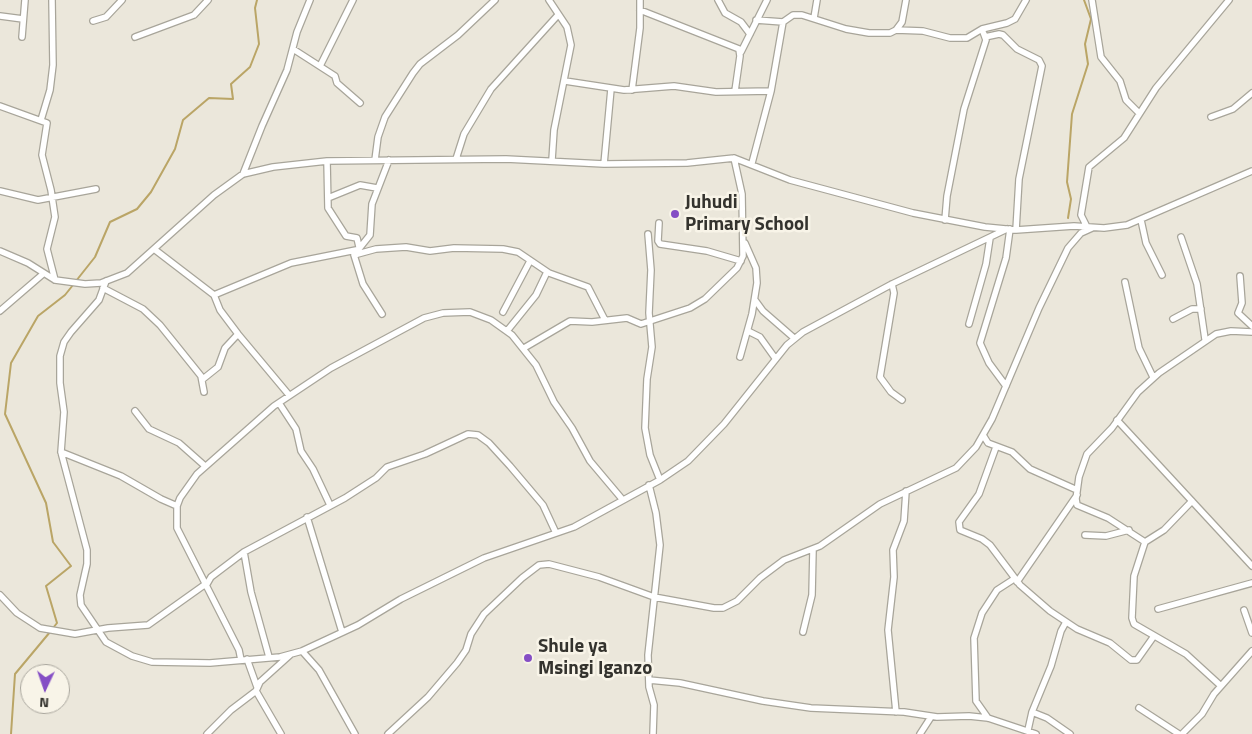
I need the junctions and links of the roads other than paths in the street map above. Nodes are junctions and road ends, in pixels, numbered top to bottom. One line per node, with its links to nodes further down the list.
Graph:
1 (25, 0): 21 (street)
2 (52, 0): 44 (street)
3 (122, 0): 23 (street)
4 (208, 0): 29 (street)
5 (310, 0): 31 (street)
6 (352, 0): 33 (street)
7 (495, 0): 47 (street)
8 (549, 0): 18 (street)
9 (640, 0): 17 (street)
10 (718, 0): 27 (street)
11 (767, 0): 22 (street)
12 (817, 0): 20 (street)
13 (906, 0): 26 (street)
14 (1026, 0): 25 (street)
15 (1092, 0): 42 (street)
16 (1229, 0): 42 (street)
17 (640, 10): 32 (street); 36 (street)
18 (558, 15): 34 (street); 46 (street)
19 (0, 16): 21 (street)
20 (814, 18): 24 (street); 26 (street)
21 (24, 19): 28 (street)
22 (756, 20): 24 (street); 27 (street)
23 (93, 21)
24 (783, 22): 38 (street)
25 (982, 29): 26 (street); 30 (street)
26 (896, 30)
27 (750, 34): 32 (street)
28 (22, 37)
29 (136, 37)
30 (985, 37): 60 (street); 65 (street)
31 (293, 49): 33 (street); 54 (street)
32 (741, 52): 37 (street)
33 (320, 66): 40 (street)
34 (565, 81): 35 (street); 49 (street)
35 (611, 89): 36 (street); 52 (street)
36 (632, 90): 37 (street)
37 (735, 91): 38 (street)
38 (771, 91): 51 (street)
39 (1252, 93): 43 (street)
40 (360, 103)
41 (0, 106): 44 (street)
42 (1139, 113): 63 (street)
43 (1211, 117)
44 (41, 120): 58 (street)
45 (734, 158): 51 (street); 52 (street); 69 (street)
46 (456, 159): 48 (street); 49 (street)
47 (374, 160): 48 (street); 50 (street)
48 (389, 160): 55 (street)
49 (552, 160): 52 (street)
50 (327, 161): 54 (street); 59 (street)
51 (752, 163): 60 (street)
52 (604, 164)
53 (1252, 171): 61 (street)
54 (243, 174): 70 (street)
55 (377, 188): 59 (street); 72 (street)
56 (96, 189): 58 (street)
57 (0, 190): 58 (street)
58 (52, 197): 79 (street)
59 (328, 198): 72 (street)
60 (945, 220): 65 (street)
61 (1141, 220): 64 (street); 77 (street)
62 (659, 223): 74 (street)
63 (1087, 227): 64 (street); 65 (street)
64 (1104, 228): 105 (street)
65 (1011, 230): 68 (street); 105 (street)
66 (648, 234): 91 (street)
67 (1181, 237): 85 (street)
68 (990, 238): 81 (street); 92 (street)
69 (744, 242): 74 (street); 84 (street)
70 (154, 249): 82 (street); 83 (street)
71 (0, 251): 76 (street)
72 (357, 251): 73 (street); 83 (street); 88 (street)
73 (530, 261): 75 (street); 87 (street)
74 (741, 262): 91 (street)
75 (547, 272): 90 (street); 94 (street)
76 (43, 274): 79 (street); 86 (street)
77 (1162, 276)
78 (1240, 276): 93 (street)
79 (55, 280): 82 (street)
80 (1125, 282): 103 (street)
81 (892, 284): 98 (street); 108 (street)
82 (104, 285): 104 (street); 114 (street)
83 (214, 295): 97 (street)
84 (755, 300): 95 (street); 98 (street)
85 (1201, 310): 89 (street); 99 (street)
86 (0, 312)
87 (503, 312)
88 (382, 314)
89 (1173, 319)
90 (605, 320): 91 (street); 100 (street)
91 (649, 320): 116 (street)
92 (969, 324)
93 (1252, 326)
94 (507, 331): 100 (street); 107 (street)
95 (748, 331): 101 (street); 102 (street)
96 (1252, 332): 99 (street)
97 (238, 334): 104 (street); 107 (street)
98 (794, 338): 102 (street)
99 (1206, 339): 103 (street)
100 (524, 348): 120 (street)
101 (740, 357)
102 (776, 358): 116 (street)
103 (1153, 377): 111 (street)
104 (202, 379): 106 (street)
105 (1006, 386): 112 (street)
106 (204, 392)
107 (289, 395): 109 (street)
108 (902, 400)
109 (279, 402): 115 (street); 122 (street)
110 (135, 411): 115 (street)
111 (1117, 420): 119 (street); 121 (street)
112 (983, 435): 113 (street); 118 (street)
113 (996, 447): 119 (street); 132 (street)
114 (61, 452): 123 (street); 141 (street)
115 (206, 466): 123 (street)
116 (660, 480): 117 (street)
117 (649, 486): 120 (street); 136 (street)
118 (906, 491): 129 (street); 155 (street)
119 (1077, 492): 125 (street); 132 (street)
120 (622, 499): 126 (street)
121 (1192, 501): 128 (street); 131 (street)
122 (330, 505): 124 (street); 126 (street)
123 (177, 506): 134 (street)
124 (307, 517): 130 (street); 142 (street)
125 (1129, 530): 127 (street); 128 (street)
126 (556, 533): 142 (street)
127 (1085, 535)
128 (1145, 542): 145 (street)
129 (813, 550): 136 (street); 143 (street)
130 (244, 552): 134 (street); 149 (street)
131 (1252, 566)
132 (1016, 580): 140 (street); 158 (street)
133 (1252, 583): 138 (street)
134 (207, 584): 141 (street); 150 (street)
135 (0, 595): 137 (street)
136 (654, 597): 151 (street); 163 (street)
137 (2, 602): 141 (street)
138 (1158, 609)
139 (1244, 610): 144 (street)
140 (1066, 622): 145 (street); 156 (street)
141 (97, 630): 150 (street)
142 (342, 632): 146 (street)
143 (803, 632)
144 (1252, 633)
145 (1154, 636): 152 (street)
146 (302, 651): 148 (street); 162 (street)
147 (1252, 651): 152 (street)
148 (292, 654): 149 (street); 153 (street)
149 (269, 657): 150 (street)
150 (244, 659): 153 (street)
151 (649, 680): 155 (street); 164 (street)
152 (1221, 686): 168 (street)
153 (256, 689): 160 (street); 161 (street)
154 (1139, 708): 168 (street)
155 (896, 712): 157 (street)
156 (1032, 712): 159 (street); 167 (street)
157 (931, 716): 158 (street); 165 (street)
158 (988, 718): 159 (street)
159 (1028, 730): 166 (street)
160 (207, 734)
161 (281, 734)
162 (354, 734)
163 (388, 734)
164 (653, 734)
165 (920, 734)
166 (1036, 734)
167 (1070, 734)
168 (1180, 734)

